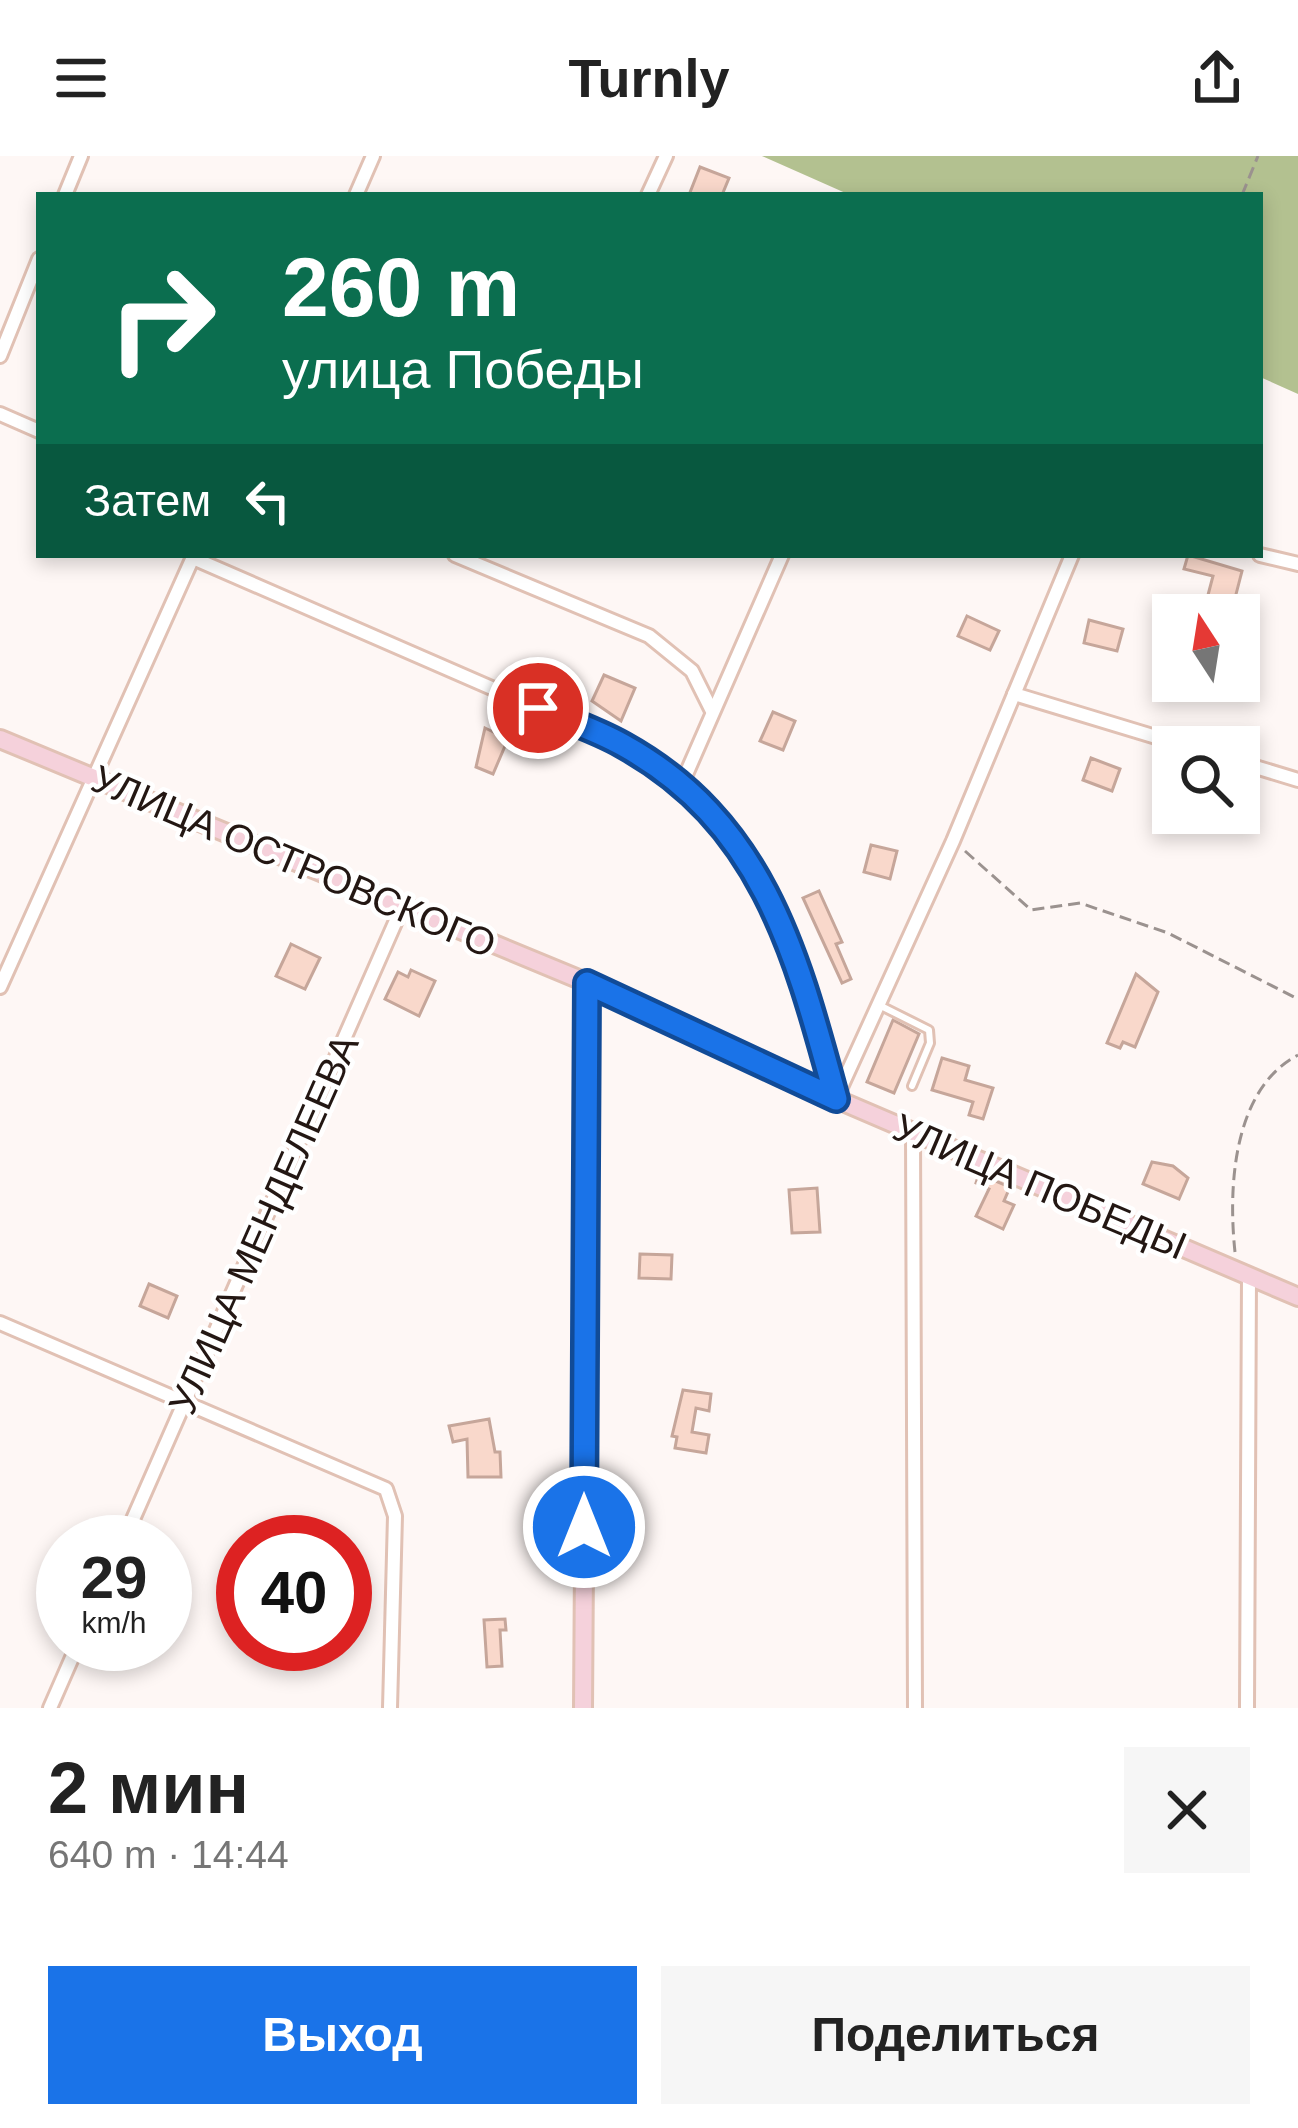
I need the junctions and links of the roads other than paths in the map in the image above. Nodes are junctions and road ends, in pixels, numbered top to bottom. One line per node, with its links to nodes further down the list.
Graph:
1 (81, 156): 4 (street)
2 (373, 156): 5 (street)
3 (666, 156): 6 (street)
4 (66, 192)
5 (357, 192)
6 (649, 192)
7 (36, 266): 8 (street)
8 (0, 356)
9 (0, 414): 10 (street)
10 (36, 430)
11 (1263, 556): 17 (street)
12 (192, 558): 23 (street)
13 (198, 558): 25 (street)
14 (781, 558): 19 (street)
15 (1071, 558): 18 (street)
16 (486, 561): 19 (street)
17 (1298, 564)
18 (1014, 694): 20 (street); 29 (street)
19 (712, 712): 25 (street)
20 (1152, 736)
21 (0, 739): 23 (main road, УЛИЦА ОСТРОВСКОГО)
22 (1260, 768): 24 (street)
23 (91, 777): 26 (main road, УЛИЦА ОСТРОВСКОГО); 28 (street)
24 (1298, 780)
25 (680, 788): 31 (street)
26 (402, 907): 27 (main road, УЛИЦА ОСТРОВСКОГО); 36 (street, УЛИЦА МЕНДЕЛЕЕВА)
27 (587, 983): 31 (main road, УЛИЦА ПОБЕДЫ); 41 (main road)
28 (0, 987)
29 (881, 1006): 30 (lane); 31 (street)
30 (912, 1086)
31 (836, 1099): 32 (main road, УЛИЦА ПОБЕДЫ)
32 (913, 1131): 33 (main road, УЛИЦА ПОБЕДЫ); 42 (street)
33 (1243, 1273): 34 (main road, УЛИЦА ПОБЕДЫ); 43 (street)
34 (1298, 1297)
35 (0, 1323): 36 (street)
36 (183, 1406): 37 (street, УЛИЦА МЕНДЕЛЕЕВА); 40 (street)
37 (135, 1515)
38 (66, 1671): 39 (street)
39 (50, 1708)
40 (390, 1708)
41 (584, 1708)
42 (915, 1708)
43 (1246, 1708)

